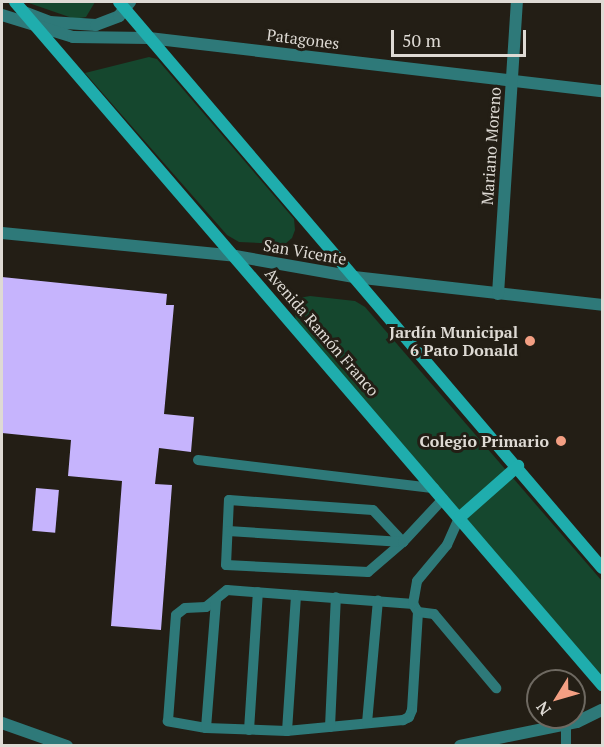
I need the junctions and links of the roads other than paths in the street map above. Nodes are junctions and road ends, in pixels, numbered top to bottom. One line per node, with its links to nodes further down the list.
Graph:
1 (15, 2): 4 (main road, Avenida Ramón Franco)
2 (517, 2): 8 (street, Mariano Moreno)
3 (125, 4): 4 (street); 7 (main road)
4 (24, 12): 6 (main road, Avenida Ramón Franco)
5 (2, 15): 6 (street, Patagones)
6 (38, 27): 7 (street, Patagones); 11 (main road, Avenida Ramón Franco)
7 (149, 38): 8 (street, Patagones); 12 (main road)
8 (512, 81): 9 (street, Patagones); 13 (street, Mariano Moreno)
9 (603, 91)
10 (2, 233): 11 (street, San Vicente)
11 (235, 256): 12 (street, San Vicente); 17 (main road, Avenida Ramón Franco)
12 (354, 277): 13 (street, San Vicente); 16 (main road)
13 (498, 294): 14 (street, San Vicente)
14 (603, 305)
15 (198, 460): 17 (lane)
16 (518, 466): 19 (main road); 22 (main road)
17 (434, 488): 18 (main road, Avenida Ramón Franco)
18 (443, 499): 19 (main road, Avenida Ramón Franco); 21 (lane)
19 (459, 518): 28 (lane); 29 (main road, Avenida Ramón Franco)
20 (228, 531): 21 (lane); 21 (lane); 21 (lane)
21 (403, 542)
22 (603, 568)
23 (258, 592): 24 (lane); 26 (lane); 39 (lane)
24 (296, 595): 25 (lane); 40 (lane)
25 (336, 597): 27 (lane); 35 (lane)
26 (216, 600): 36 (lane); 36 (lane)
27 (378, 600): 28 (lane); 34 (lane)
28 (415, 608): 30 (lane); 34 (lane)
29 (603, 685)
30 (496, 688)
31 (603, 710): 32 (street)
32 (586, 719)
33 (2, 723): 41 (street)
34 (367, 723): 35 (lane)
35 (330, 727): 40 (lane)
36 (206, 728): 39 (lane)
37 (543, 729): 42 (street)
38 (567, 729): 43 (lane)
39 (249, 730): 40 (lane)
40 (287, 731)
41 (66, 746)
42 (460, 746)
43 (566, 746)

